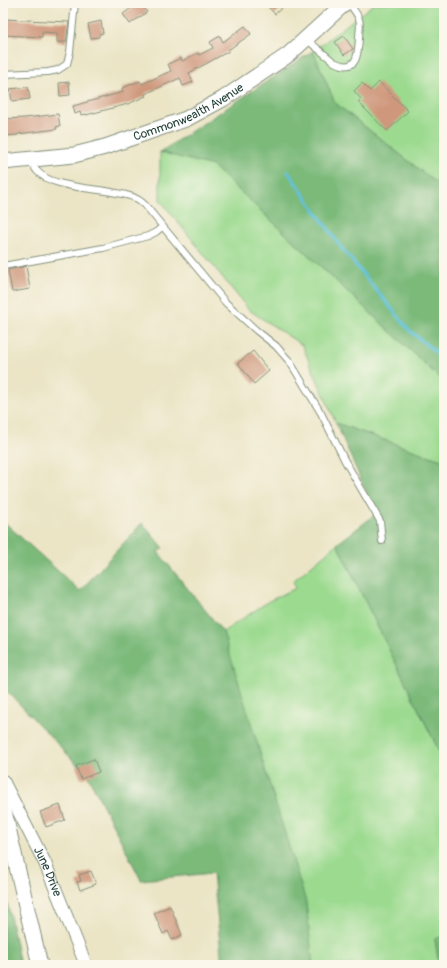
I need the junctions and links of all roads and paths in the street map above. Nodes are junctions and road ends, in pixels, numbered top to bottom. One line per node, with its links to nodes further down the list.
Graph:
1 (75, 3): 5 (lane)
2 (346, 3): 4 (street, Commonwealth Avenue)
3 (349, 3): 4 (lane)
4 (306, 39): 6 (street, Commonwealth Avenue)
5 (3, 74)
6 (31, 160): 7 (street, Commonwealth Avenue); 8 (lane)
7 (3, 162)
8 (162, 227): 9 (lane); 10 (lane)
9 (3, 266)
10 (382, 541)
11 (3, 781): 14 (street, June Drive)
12 (3, 807): 13 (street)
13 (40, 965)
14 (86, 965)

